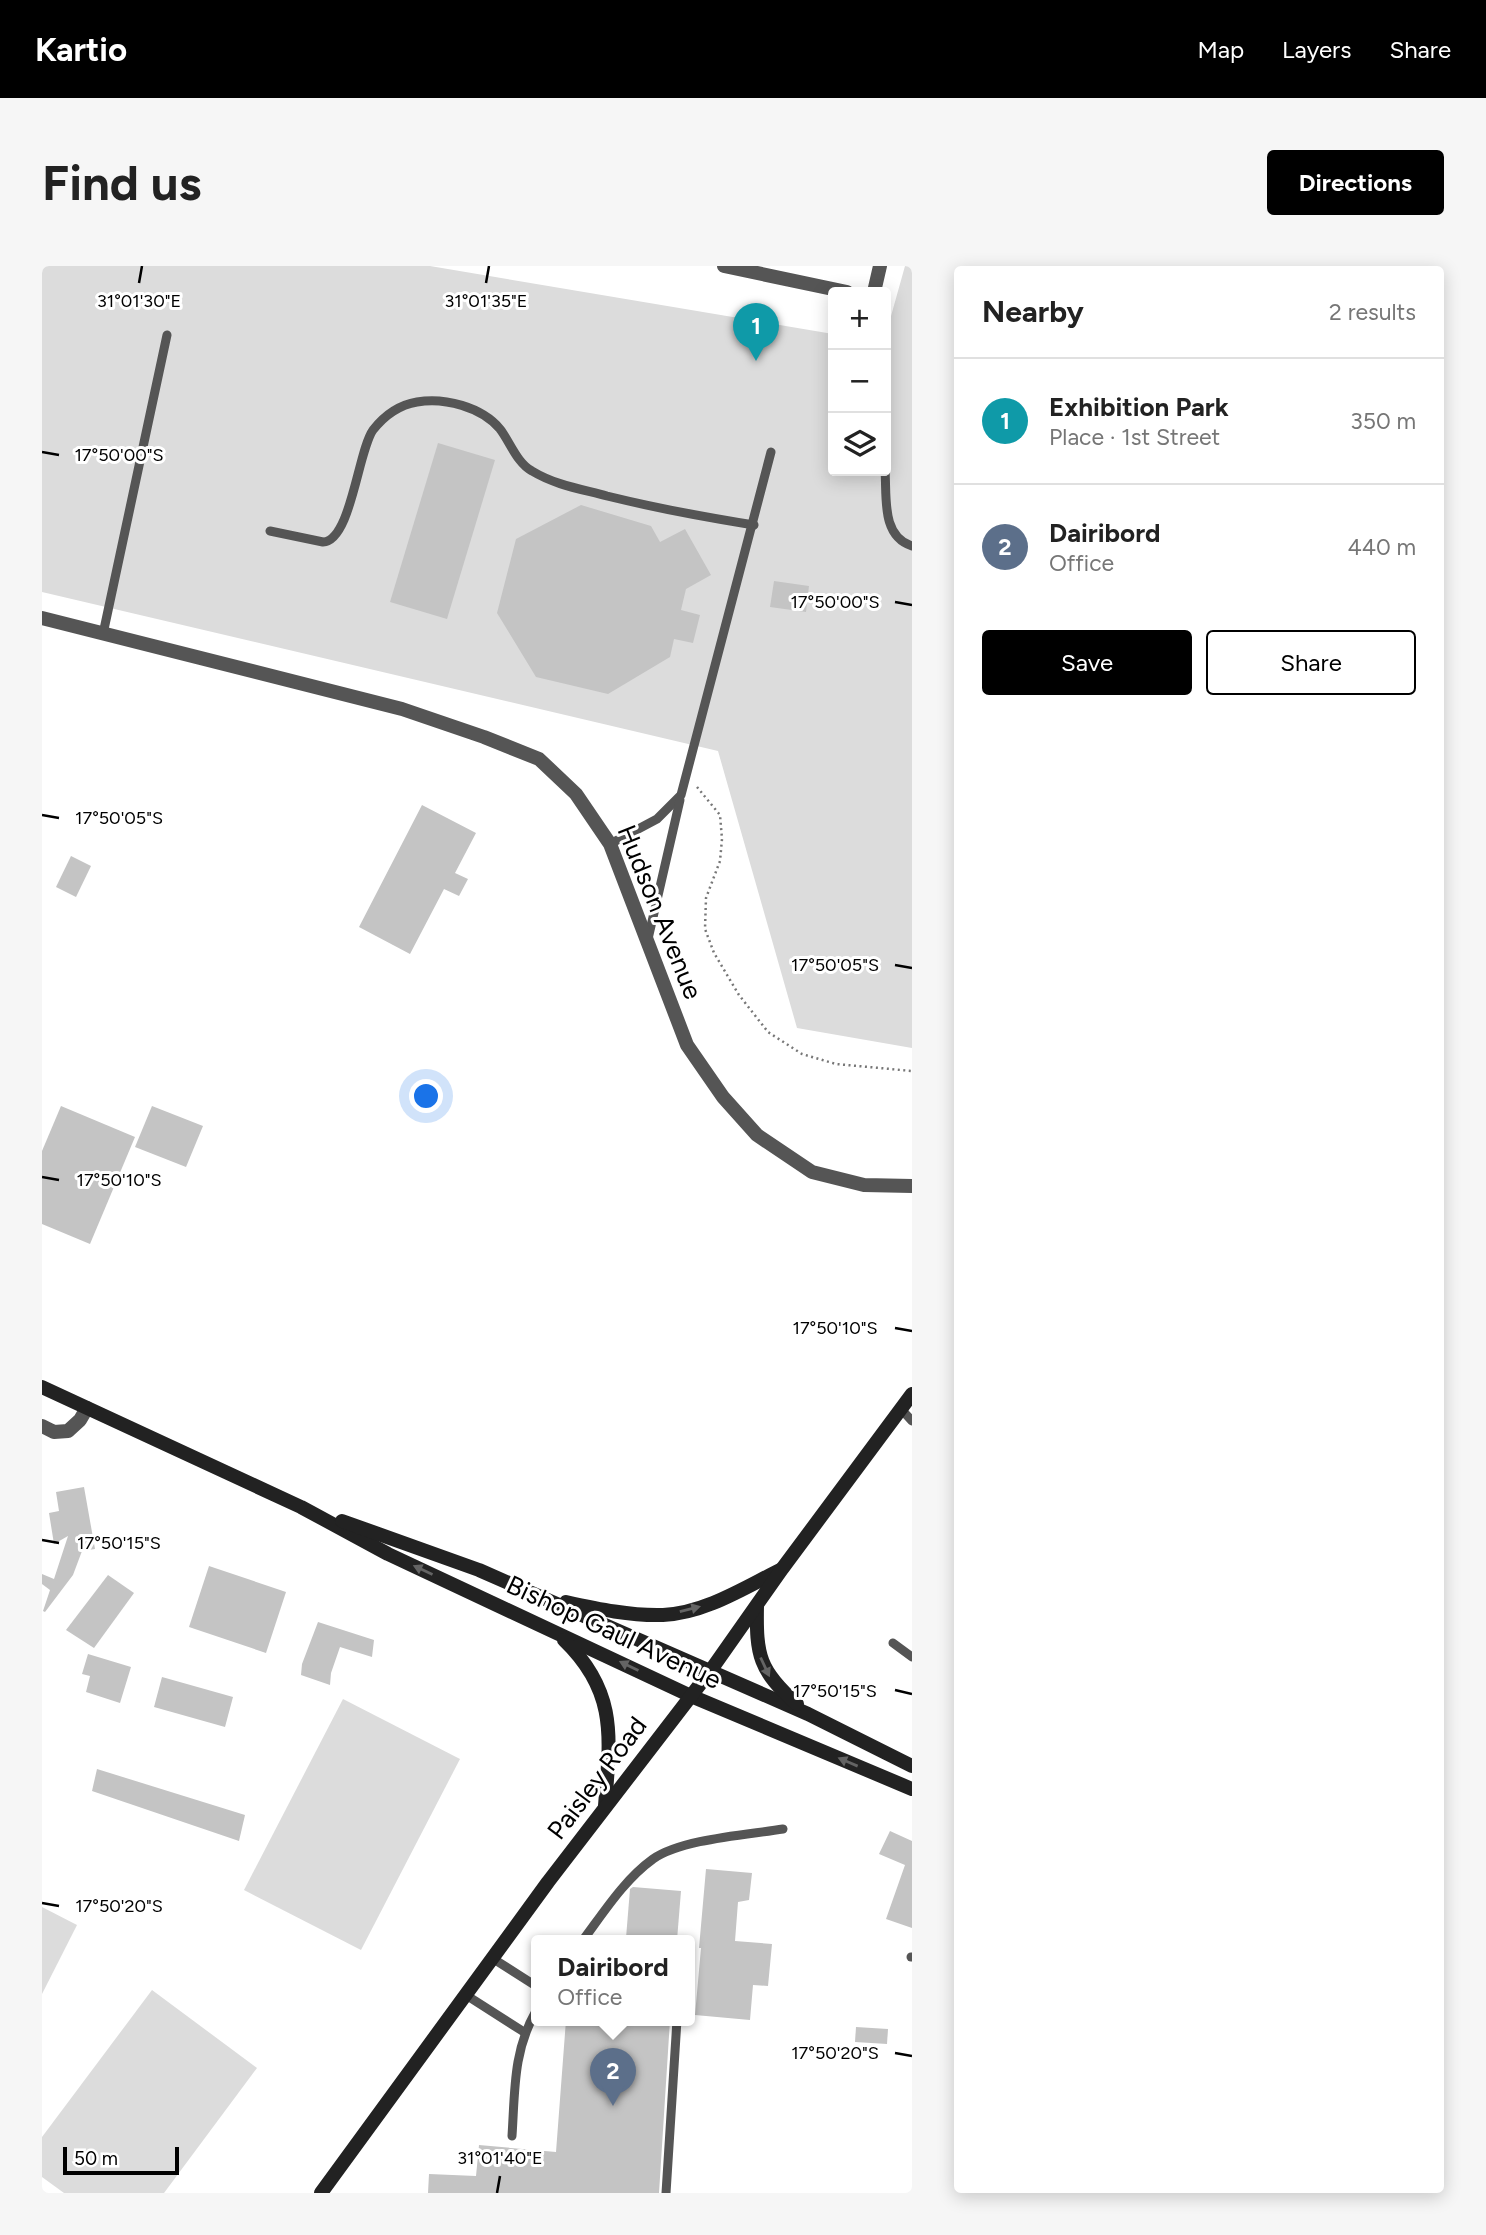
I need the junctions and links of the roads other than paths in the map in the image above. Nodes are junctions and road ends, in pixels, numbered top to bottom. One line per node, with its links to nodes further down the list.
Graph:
1 (724, 266): 4 (street)
2 (880, 266): 3 (street)
3 (875, 287)
4 (828, 288)
5 (167, 335): 12 (lane)
6 (771, 452): 8 (lane)
7 (885, 476): 10 (lane)
8 (754, 525): 9 (lane); 13 (lane)
9 (270, 531)
10 (912, 546)
11 (42, 618): 12 (street, Hudson Avenue)
12 (103, 634): 14 (street, Hudson Avenue)
13 (681, 795): 14 (lane); 15 (lane)
14 (610, 844): 15 (street, Hudson Avenue)
15 (648, 939): 16 (street, Hudson Avenue)
16 (912, 1186)
17 (42, 1387): 19 (main road, Bishop Gaul Avenue)
18 (912, 1394): 20 (main road, Paisley Road)
19 (87, 1408): 22 (street); 23 (main road, Bishop Gaul Avenue)
20 (901, 1409): 21 (lane); 24 (main road, Paisley Road)
21 (912, 1421)
22 (42, 1426)
23 (301, 1507): 25 (main road, Bishop Gaul Avenue); 27 (main road, Bishop Gaul Avenue, one-way to 23)
24 (782, 1569): 25 (main road, one-way to 24); 26 (main road, Paisley Road)
25 (527, 1592): 30 (main road, Bishop Gaul Avenue)
26 (757, 1604): 30 (main road, Paisley Road); 32 (main road, one-way to 32)
27 (554, 1630): 31 (main road, Bishop Gaul Avenue, one-way to 27); 35 (main road)
28 (893, 1643): 29 (lane)
29 (912, 1657)
30 (711, 1670): 31 (main road, Paisley Road); 32 (main road, Bishop Gaul Avenue)
31 (691, 1696): 34 (main road, Bishop Gaul Avenue, one-way to 31); 35 (main road, Paisley Road)
32 (808, 1714): 33 (main road, Bishop Gaul Avenue)
33 (912, 1766)
34 (912, 1789)
35 (605, 1807): 38 (main road, Paisley Road)
36 (783, 1829): 37 (lane)
37 (587, 1935)
38 (492, 1958): 39 (lane); 40 (main road, Paisley Road)
39 (531, 1983)
40 (466, 1995): 43 (lane); 45 (main road, Paisley Road)
41 (531, 2020): 43 (lane)
42 (677, 2026): 46 (lane)
43 (524, 2032): 44 (lane)
44 (512, 2136)
45 (321, 2193)
46 (666, 2193)

